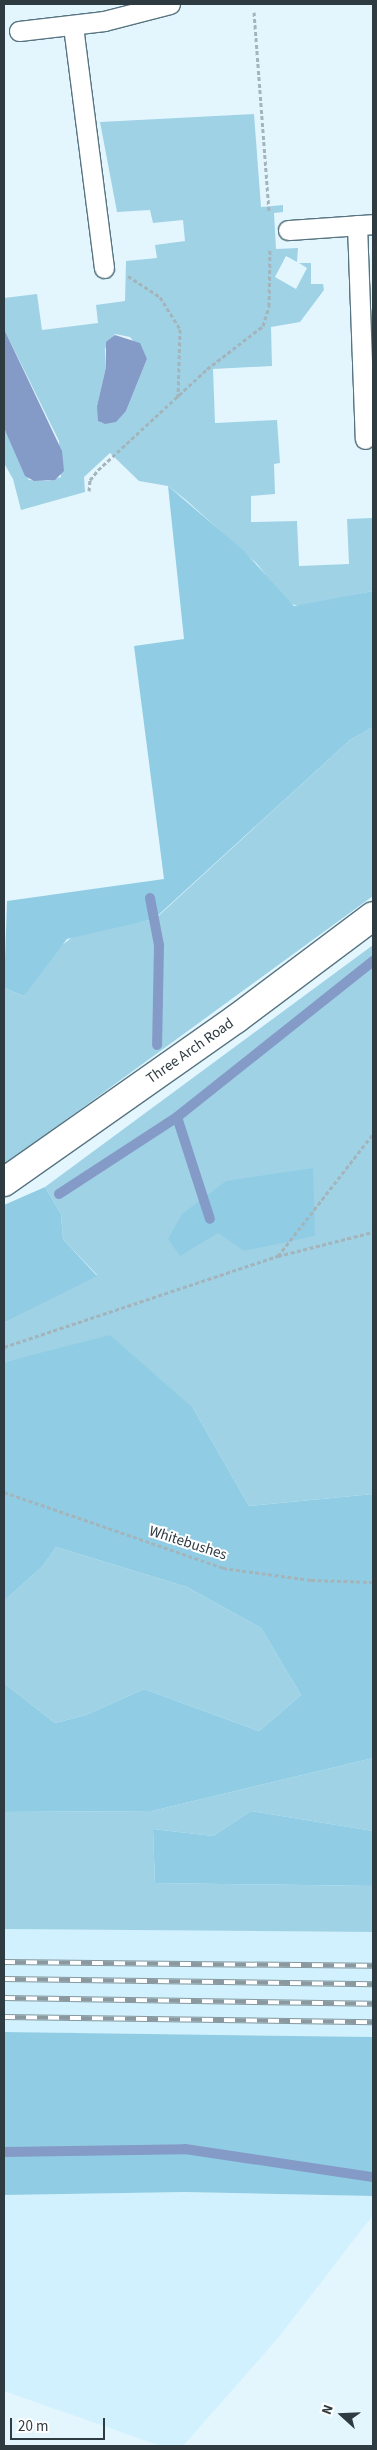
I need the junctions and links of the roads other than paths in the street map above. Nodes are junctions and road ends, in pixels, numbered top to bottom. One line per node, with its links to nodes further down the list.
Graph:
1 (170, 4): 2 (lane)
2 (73, 26): 3 (lane); 6 (lane)
3 (19, 31)
4 (365, 225): 5 (lane); 7 (lane)
5 (288, 230)
6 (104, 268)
7 (366, 439)
8 (373, 916): 9 (street, Three Arch Road)
9 (4, 1182)

